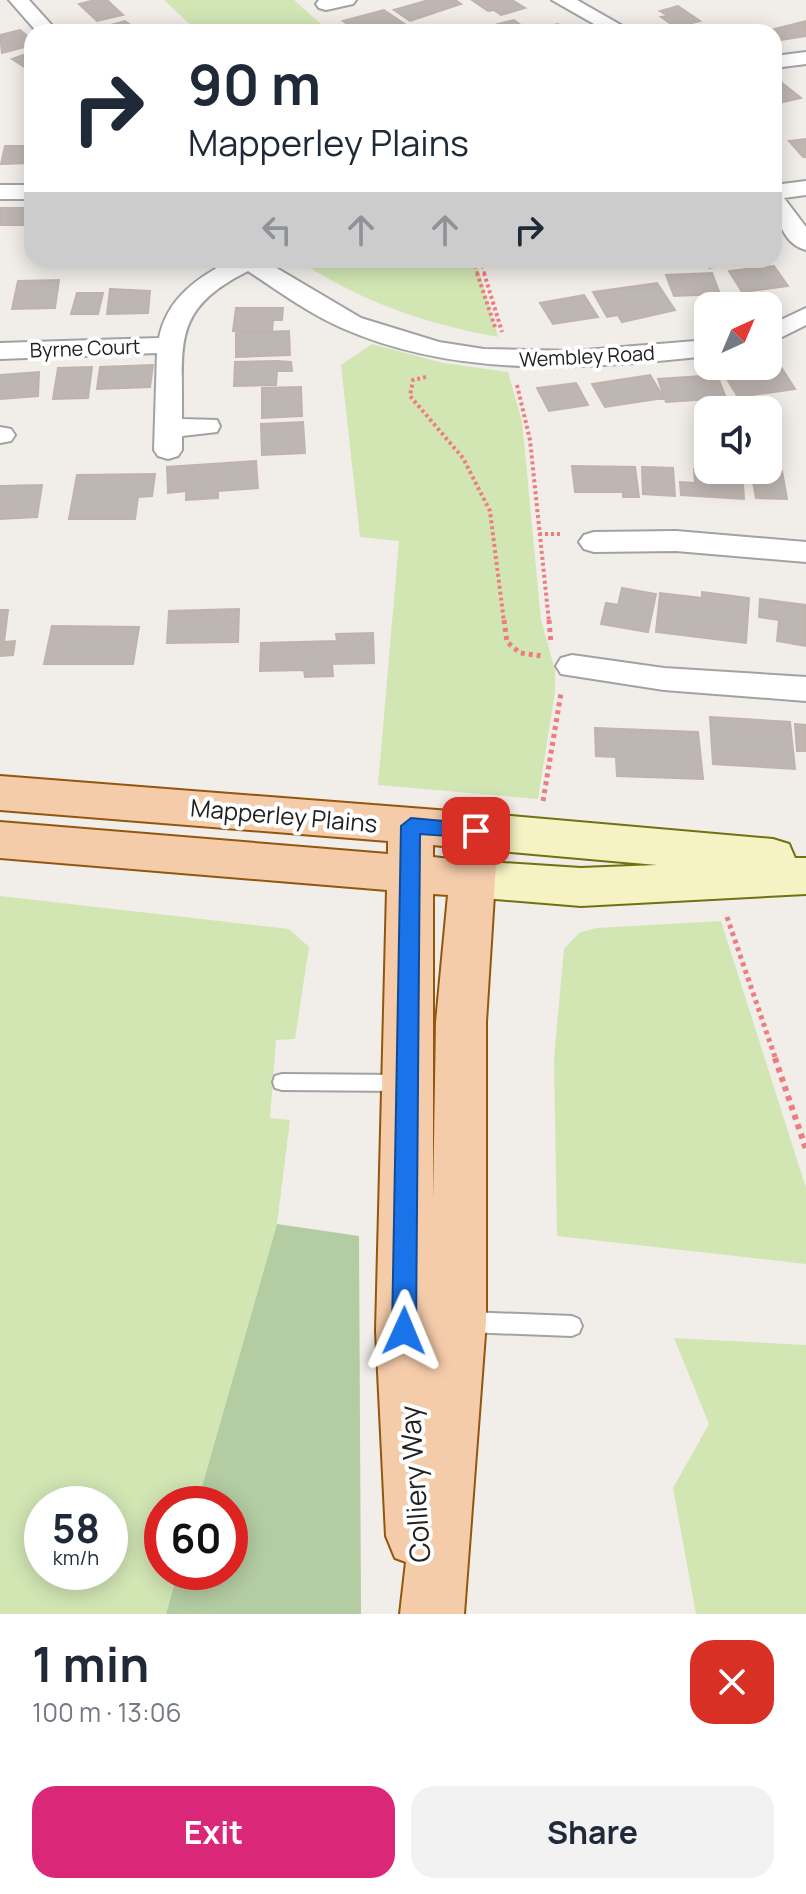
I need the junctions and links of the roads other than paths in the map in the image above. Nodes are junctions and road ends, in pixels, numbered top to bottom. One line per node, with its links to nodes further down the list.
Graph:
1 (19, 0): 3 (street)
2 (562, 0): 4 (street)
3 (41, 24)
4 (608, 24)
5 (806, 58): 6 (street)
6 (782, 61)
7 (806, 188): 8 (street)
8 (782, 191)
9 (0, 192): 10 (street)
10 (24, 192)
11 (782, 211): 12 (street)
12 (806, 243)
13 (235, 268): 17 (street, Byrne Court)
14 (261, 268): 18 (street, Wembley Road)
15 (804, 319): 16 (street)
16 (782, 329)
17 (170, 345): 19 (street, Byrne Court); 20 (street, Byrne Court)
18 (694, 349)
19 (0, 351)
20 (207, 426)
21 (594, 542): 22 (street)
22 (806, 552)
23 (563, 668): 24 (street)
24 (806, 689)
25 (0, 793): 27 (main road, Mapperley Plains)
26 (0, 840): 27 (main road, Mapperley Plains)
27 (410, 850): 28 (main road, Mapperley Plains); 32 (main road, Colliery Way)
28 (474, 855): 29 (main road, Mapperley Plains); 30 (main road, Mapperley Plains); 33 (main road, Colliery Way)
29 (806, 861)
30 (806, 876)
31 (282, 1082): 32 (lane)
32 (407, 1083): 35 (main road, Colliery Way)
33 (458, 1321): 34 (lane); 36 (main road, Colliery Way)
34 (572, 1326)
35 (422, 1614)
36 (432, 1614)

